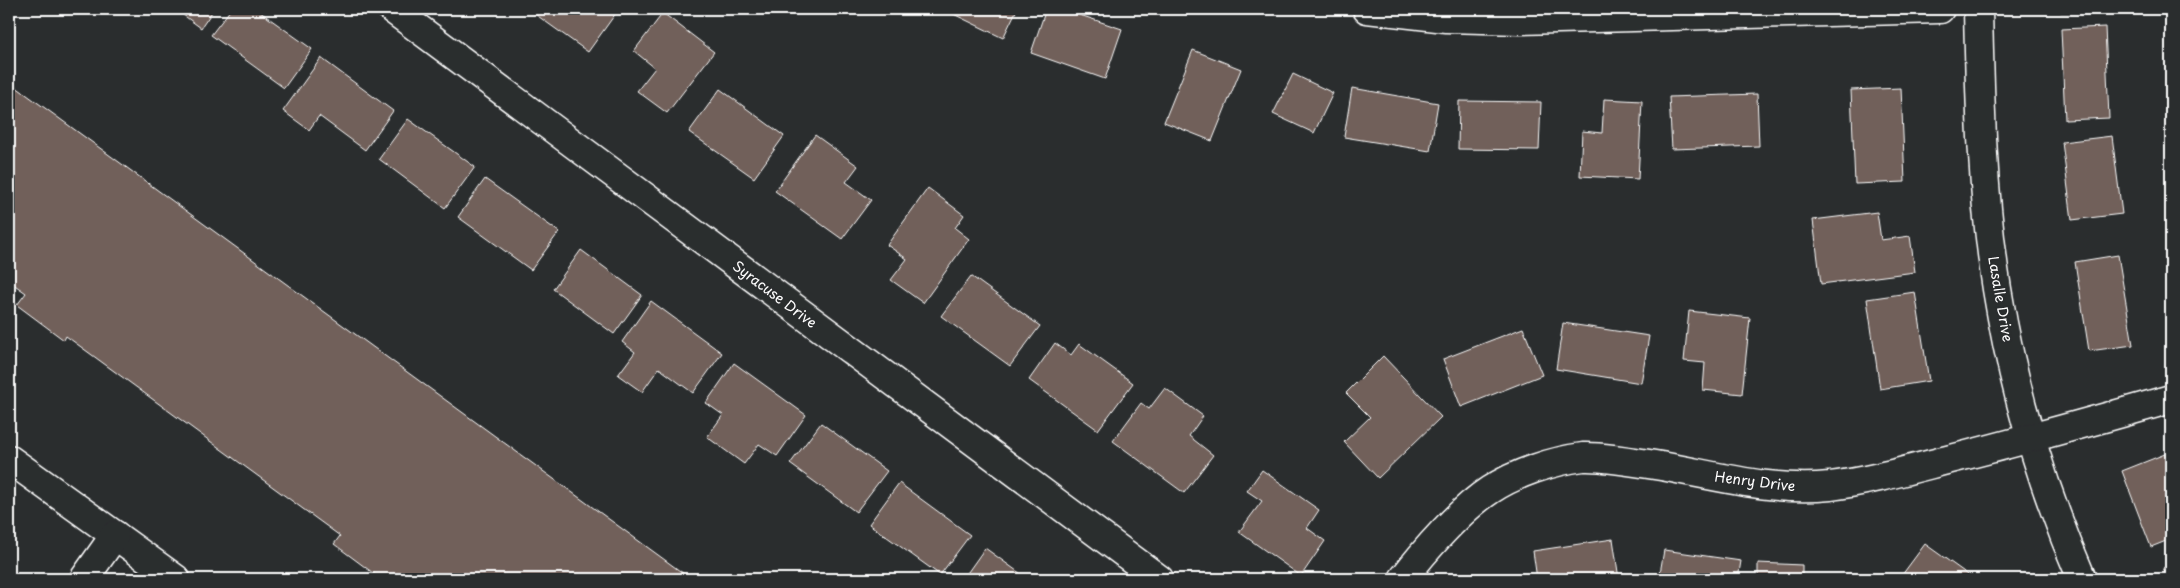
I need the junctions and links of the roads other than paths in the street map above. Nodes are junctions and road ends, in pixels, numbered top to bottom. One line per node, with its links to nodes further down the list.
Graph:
1 (392, 9): 11 (street, Syracuse Drive)
2 (1367, 9): 3 (street)
3 (1940, 9)
4 (1978, 9): 6 (street, Lasalle Drive)
5 (2171, 399): 6 (street, Henry Drive)
6 (2030, 440): 12 (street, Henry Drive); 13 (street, Lasalle Drive)
7 (9, 459): 8 (street)
8 (115, 535): 9 (street); 10 (street)
9 (84, 579)
10 (176, 579)
11 (1159, 579)
12 (1404, 579)
13 (2082, 579)

